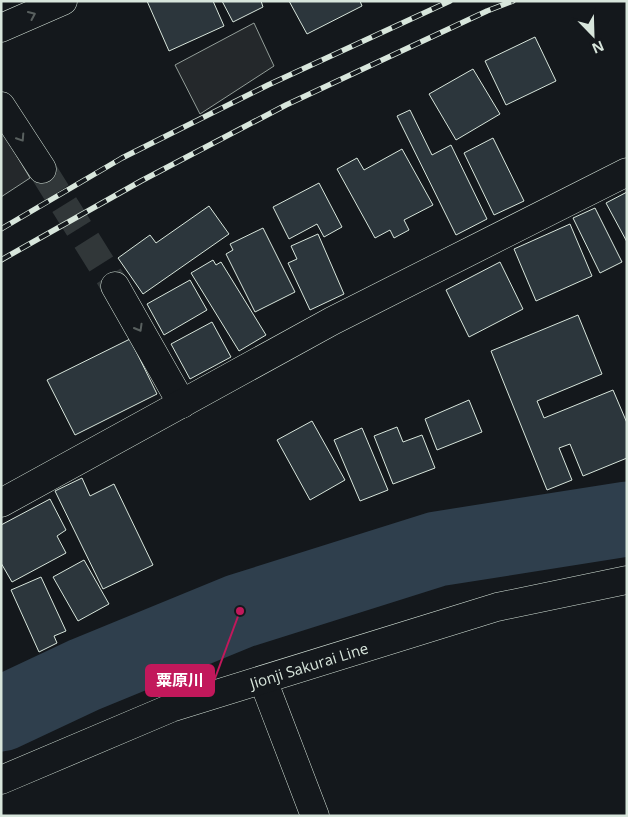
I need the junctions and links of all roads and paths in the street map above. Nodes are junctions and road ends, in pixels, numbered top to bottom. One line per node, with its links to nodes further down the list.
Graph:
1 (63, 1): 2 (street, one-way to 1)
2 (1, 28)
3 (1, 106): 4 (street, one-way to 4)
4 (42, 169)
5 (627, 172): 7 (street)
6 (115, 286): 7 (street, one-way to 7)
7 (182, 404): 8 (street)
8 (1, 503)
9 (627, 580): 10 (street, Jionji Sakurai Line)
10 (263, 680): 11 (street, Jionji Sakurai Line); 12 (street)
11 (1, 780)
12 (315, 816)

